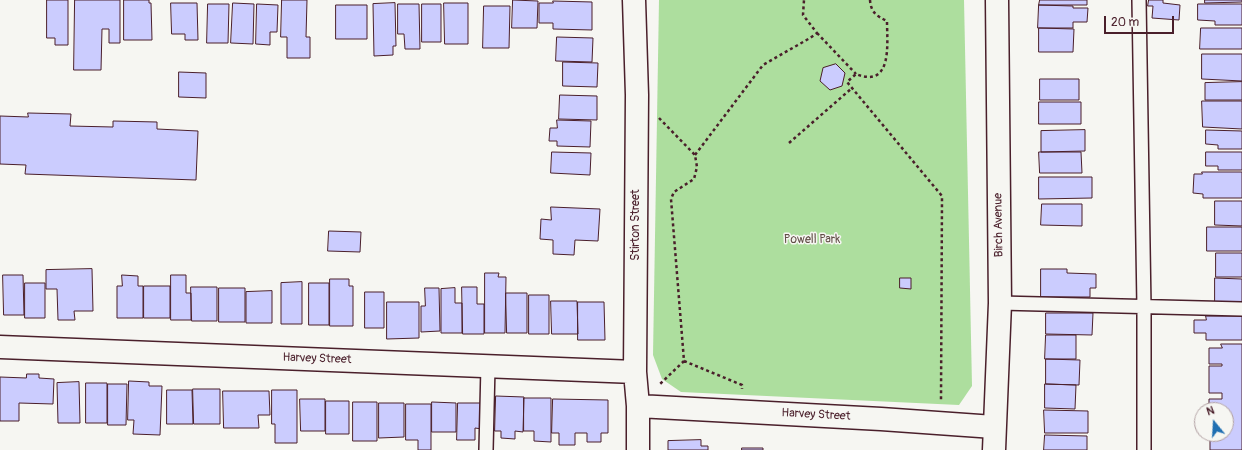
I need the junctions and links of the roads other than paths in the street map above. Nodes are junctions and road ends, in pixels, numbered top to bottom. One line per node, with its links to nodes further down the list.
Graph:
1 (634, 0): 9 (street, Stirton Street)
2 (997, 0): 4 (street, Birch Avenue)
3 (1139, 0): 5 (lane)
4 (1000, 303): 5 (lane); 11 (street, Birch Avenue)
5 (1144, 307): 6 (lane); 15 (lane)
6 (1242, 309)
7 (0, 347): 8 (street, Harvey Street)
8 (488, 366): 9 (street, Harvey Street); 12 (lane)
9 (635, 372): 10 (street, Stirton Street)
10 (638, 406): 11 (street, Harvey Street); 13 (street, Stirton Street)
11 (994, 427): 14 (street, Birch Avenue)
12 (486, 450)
13 (638, 450)
14 (994, 450)
15 (1144, 450)

